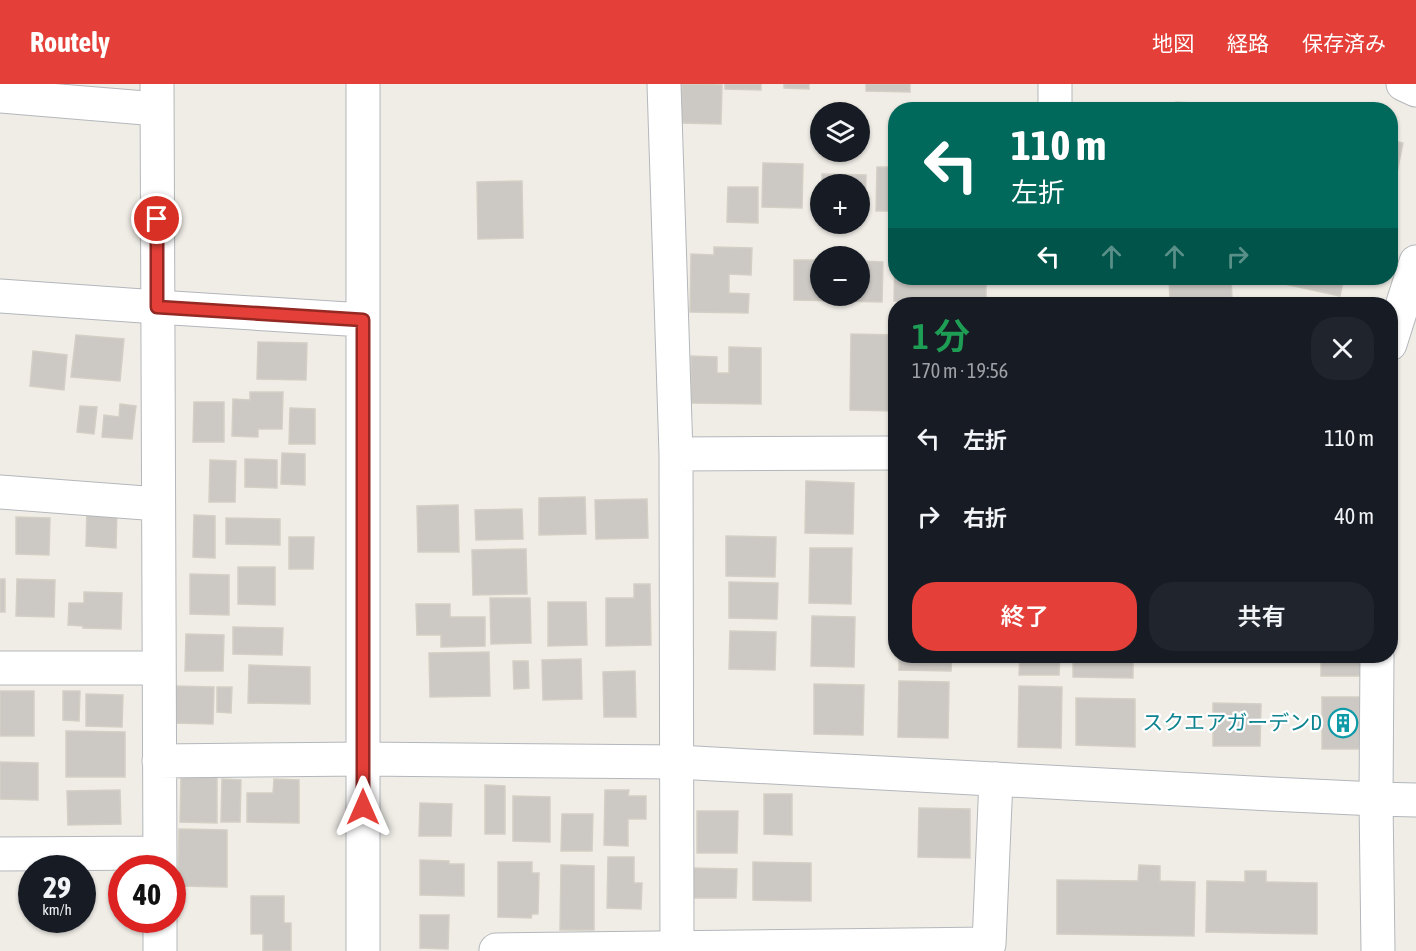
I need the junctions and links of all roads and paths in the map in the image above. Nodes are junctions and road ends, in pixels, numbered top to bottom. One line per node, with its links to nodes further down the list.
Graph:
1 (363, 84): 13 (street)
2 (664, 84): 15 (street)
3 (1055, 84): 8 (street)
4 (1402, 84): 5 (street)
5 (1416, 90)
6 (0, 96): 7 (street)
7 (157, 96): 11 (street)
8 (1055, 102)
9 (1416, 262): 12 (street)
10 (0, 296): 11 (street)
11 (157, 307): 13 (street); 17 (street)
12 (1398, 319)
13 (363, 320): 21 (street)
14 (888, 453): 15 (street)
15 (676, 454): 23 (street)
16 (0, 492): 17 (street)
17 (158, 504): 20 (street)
18 (1377, 663): 25 (street)
19 (0, 668): 20 (street)
20 (159, 668): 22 (street)
21 (364, 759): 22 (street); 23 (street); 33 (street)
22 (159, 760): 28 (street)
23 (676, 762): 24 (street); 31 (street)
24 (996, 779): 25 (street); 31 (street)
25 (1376, 800): 26 (street); 35 (street)
26 (1416, 800)
27 (0, 854): 29 (street)
28 (159, 855)
29 (108, 859)
30 (160, 933): 32 (street)
31 (677, 950): 34 (street)
32 (160, 951)
33 (363, 951)
34 (496, 951)
35 (1378, 951)

